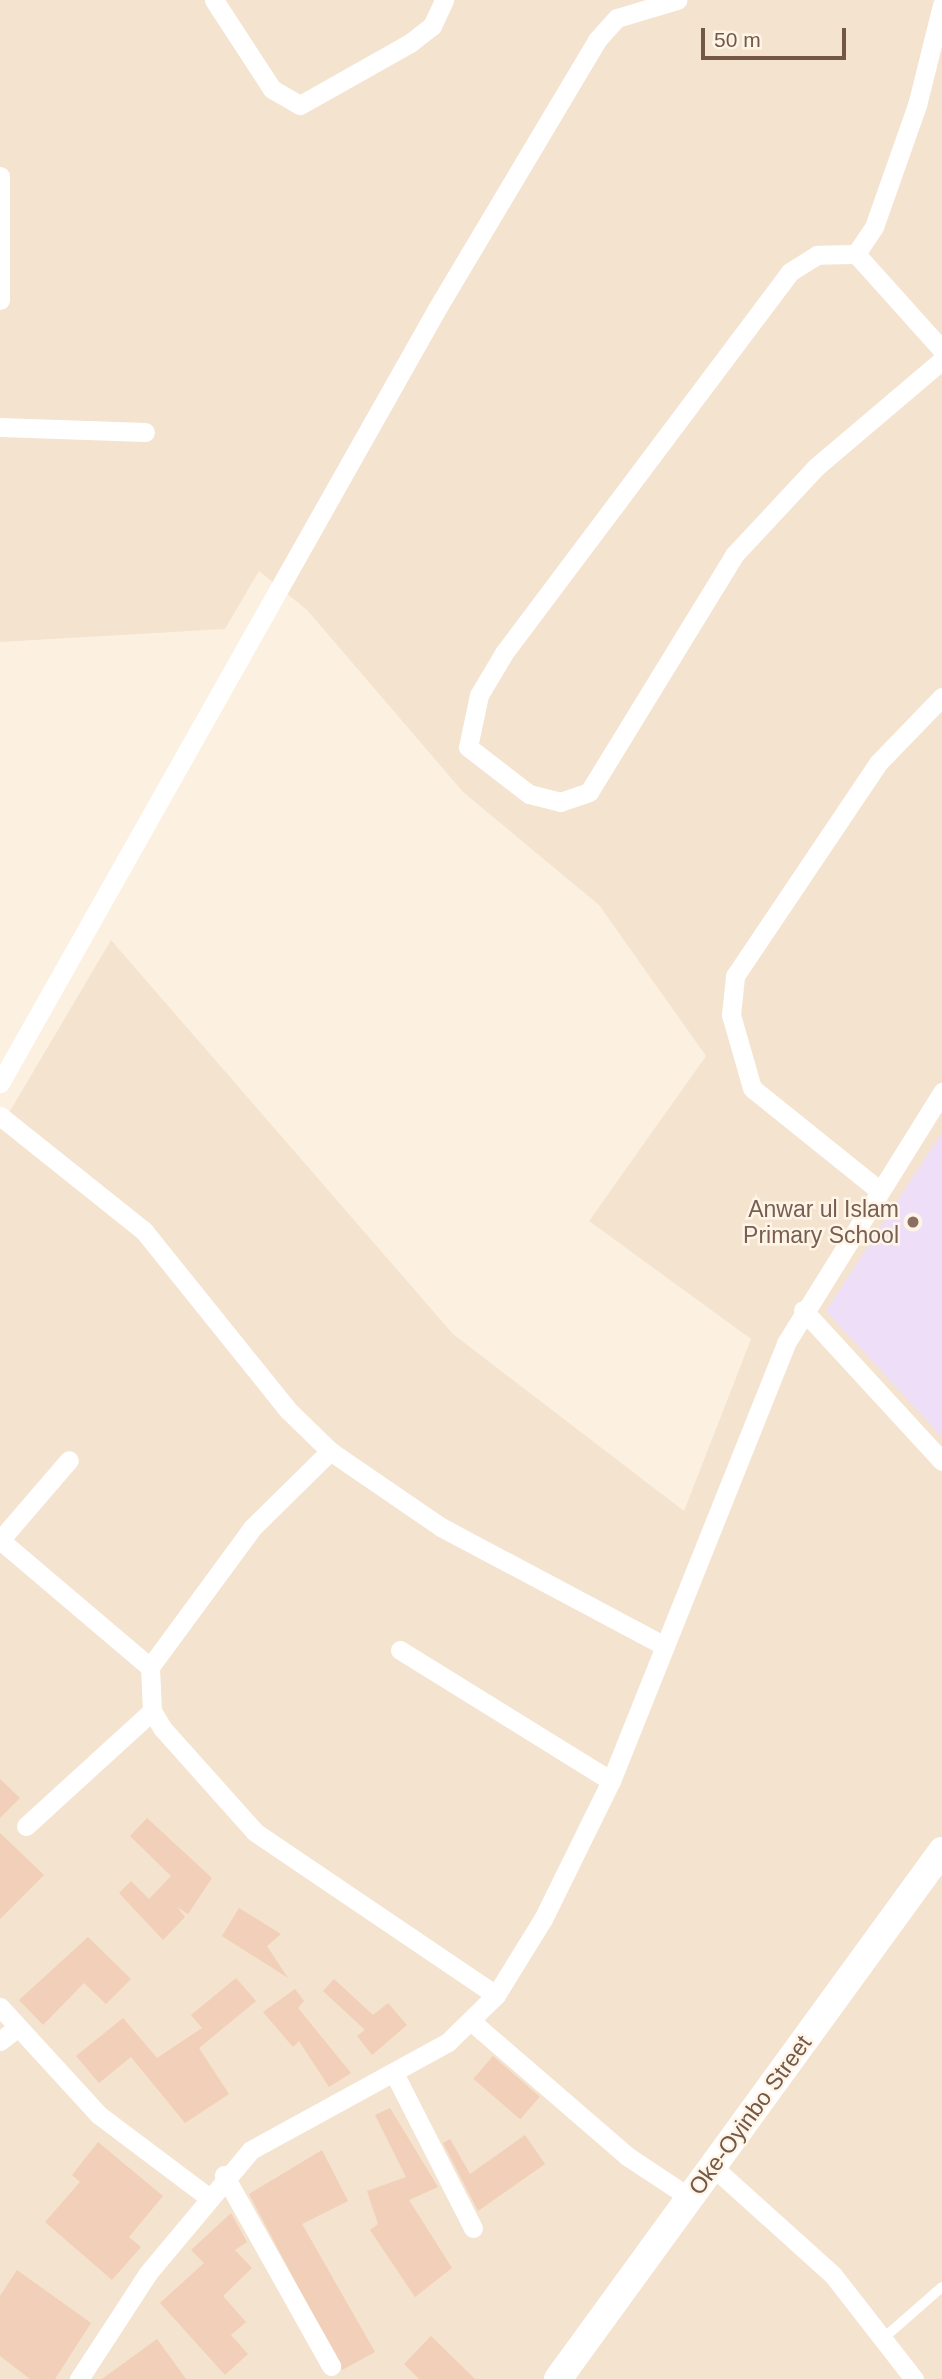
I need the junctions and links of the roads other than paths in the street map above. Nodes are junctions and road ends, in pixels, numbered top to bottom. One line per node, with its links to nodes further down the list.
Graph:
1 (214, 0): 2 (street)
2 (444, 0)
3 (677, 0): 14 (street)
4 (942, 5): 7 (street)
5 (0, 176): 6 (street)
6 (0, 238): 8 (street)
7 (856, 254): 9 (street); 10 (street)
8 (0, 300)
9 (942, 349)
10 (942, 360)
11 (0, 427): 12 (street)
12 (145, 432)
13 (942, 697): 17 (street)
14 (0, 1083)
15 (942, 1092): 17 (street)
16 (0, 1116): 19 (street)
17 (880, 1191): 18 (street)
18 (803, 1310): 21 (street); 23 (street)
19 (330, 1451): 23 (street); 25 (street)
20 (69, 1460): 22 (street)
21 (942, 1461)
22 (0, 1540): 25 (street)
23 (663, 1645): 27 (street)
24 (400, 1650): 27 (street)
25 (150, 1667): 26 (street)
26 (152, 1711): 28 (street); 30 (street)
27 (611, 1781): 30 (street)
28 (26, 1826)
29 (942, 1851): 36 (main road, Oke-Oyinbo Street)
30 (496, 1995): 32 (street)
31 (0, 2007): 33 (street)
32 (472, 2022): 35 (street); 39 (street)
33 (18, 2027): 34 (street); 38 (street)
34 (0, 2041)
35 (394, 2073): 37 (street); 40 (street)
36 (712, 2166): 39 (main road, Oke-Oyinbo Street); 42 (street)
37 (224, 2175): 38 (street); 43 (street)
38 (207, 2196): 44 (street)
39 (689, 2197): 45 (main road, Oke-Oyinbo Street)
40 (473, 2228)
41 (942, 2287): 42 (lane)
42 (886, 2336): 46 (street)
43 (331, 2366)
44 (79, 2379)
45 (558, 2379)
46 (914, 2379)

